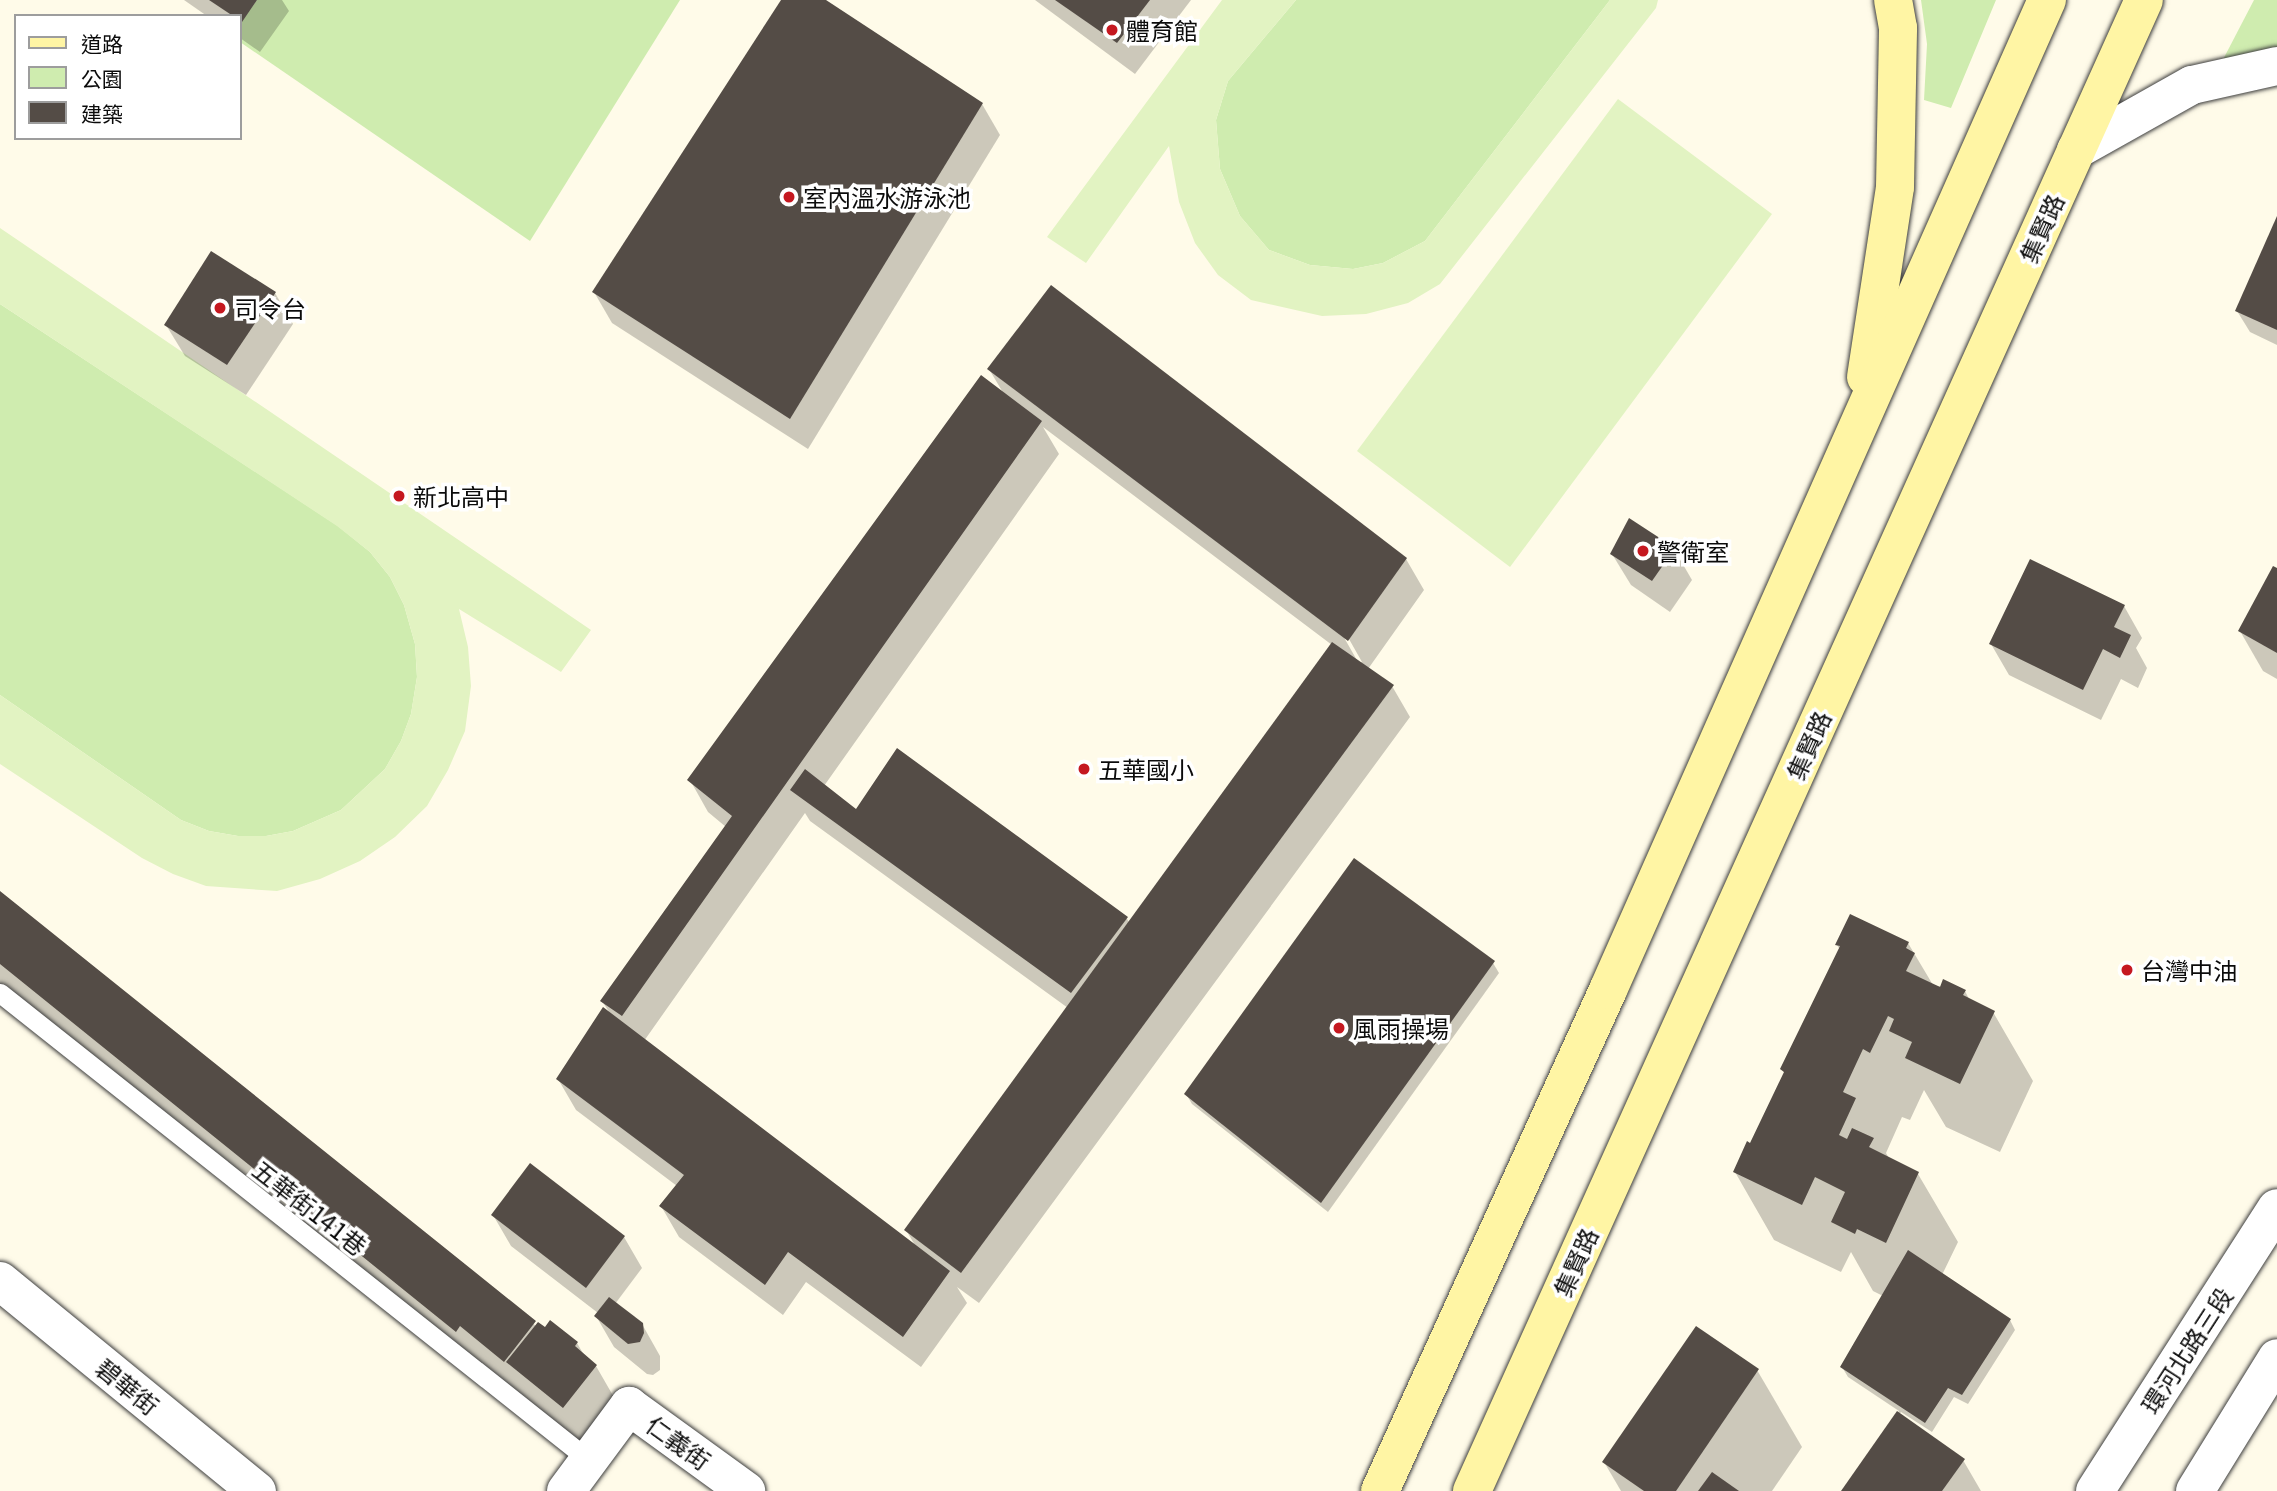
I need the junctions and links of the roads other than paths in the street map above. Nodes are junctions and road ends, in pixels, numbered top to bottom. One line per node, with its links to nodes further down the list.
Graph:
1 (1893, 0): 6 (main road)
2 (2047, 0): 6 (main road)
3 (2144, 0): 5 (main road, 集賢路)
4 (2277, 66): 5 (street)
5 (2076, 150): 16 (main road, 集賢路)
6 (1858, 430): 15 (main road)
7 (0, 993): 11 (lane, 五華街141巷)
8 (2277, 1208): 17 (street, 環河北路三段)
9 (0, 1281): 12 (street, 碧華街)
10 (2277, 1358): 18 (street)
11 (589, 1460): 13 (street, 仁義街); 14 (street, 仁義街)
12 (257, 1491)
13 (566, 1491)
14 (746, 1491)
15 (1380, 1491)
16 (1472, 1491)
17 (2095, 1491)
18 (2195, 1491)

